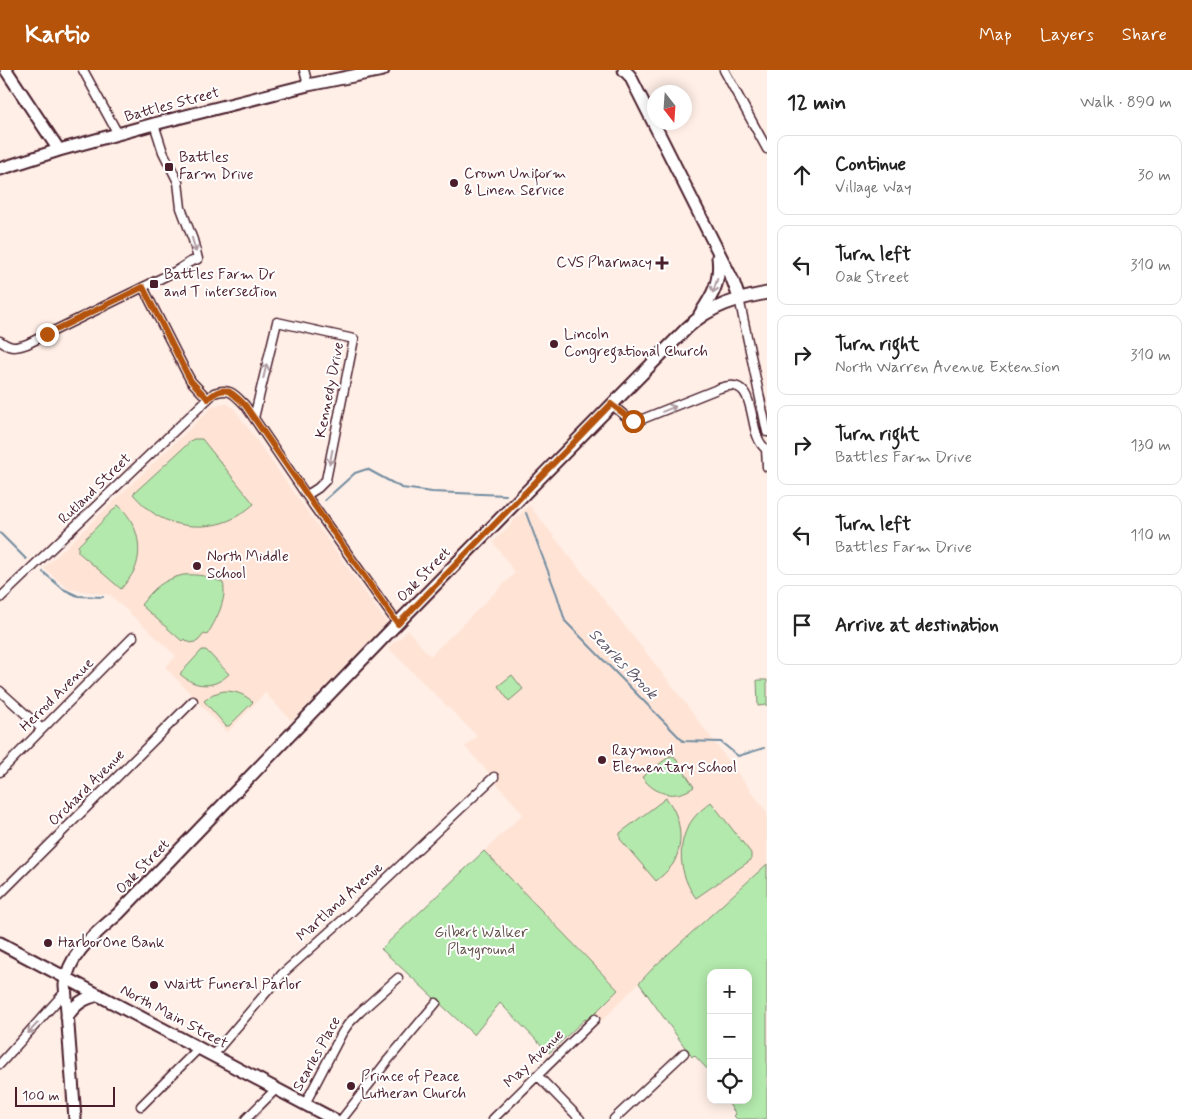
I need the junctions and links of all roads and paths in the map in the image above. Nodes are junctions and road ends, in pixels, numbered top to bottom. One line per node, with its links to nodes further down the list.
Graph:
1 (6, 70): 11 (main road)
2 (84, 70): 9 (street)
3 (304, 70): 7 (street)
4 (383, 70): 7 (main road, Battles Street)
5 (624, 70): 13 (main road)
6 (724, 70): 10 (street)
7 (308, 85): 8 (main road, Battles Street)
8 (154, 124): 9 (main road, Battles Street); 14 (street, one-way to 14)
9 (118, 134): 11 (main road, Battles Street)
10 (767, 149)
11 (60, 150): 12 (main road, Battles Street)
12 (0, 169)
13 (716, 248): 16 (main road); 17 (main road, one-way to 17)
14 (143, 287): 18 (street); 19 (street)
15 (767, 293): 16 (main road, Oak Street)
16 (739, 298): 17 (main road, Oak Street); 22 (street)
17 (697, 319): 20 (main road, Oak Street)
18 (0, 341)
19 (208, 399): 21 (street); 26 (street, Rutland Street)
20 (611, 404): 23 (street, one-way to 23); 27 (main road, Oak Street)
21 (254, 418): 25 (street); 25 (street, Kennedy Drive, one-way to 25)
22 (767, 432)
23 (766, 448): 24 (street)
24 (767, 467)
25 (307, 495): 27 (street)
26 (0, 598)
27 (398, 624): 36 (main road, Oak Street)
28 (133, 637): 31 (street, Herrod Avenue)
29 (0, 690): 31 (street)
30 (193, 701): 34 (street, Orchard Avenue)
31 (42, 730): 32 (street, Herrod Avenue)
32 (0, 772)
33 (494, 777): 45 (street, Martland Avenue)
34 (0, 894)
35 (0, 943): 36 (main road, North Main Street)
36 (66, 977): 38 (main road); 39 (main road, North Main Street)
37 (398, 978): 49 (street, Searles Place)
38 (65, 992): 41 (main road); 46 (street, one-way to 46)
39 (99, 995): 41 (main road); 43 (main road, North Main Street)
40 (436, 1003): 54 (street)
41 (67, 1017): 51 (main road)
42 (595, 1019): 47 (street, May Avenue)
43 (199, 1048): 45 (main road, North Main Street); 50 (street)
44 (684, 1053): 57 (street)
45 (214, 1055): 48 (main road, North Main Street)
46 (0, 1064)
47 (537, 1075): 55 (street, May Avenue); 56 (street)
48 (276, 1089): 49 (main road, North Main Street); 52 (street)
49 (305, 1104): 53 (main road, North Main Street)
50 (141, 1106)
51 (75, 1119)
52 (246, 1119)
53 (333, 1119)
54 (342, 1119)
55 (493, 1119)
56 (580, 1119)
57 (614, 1119)

